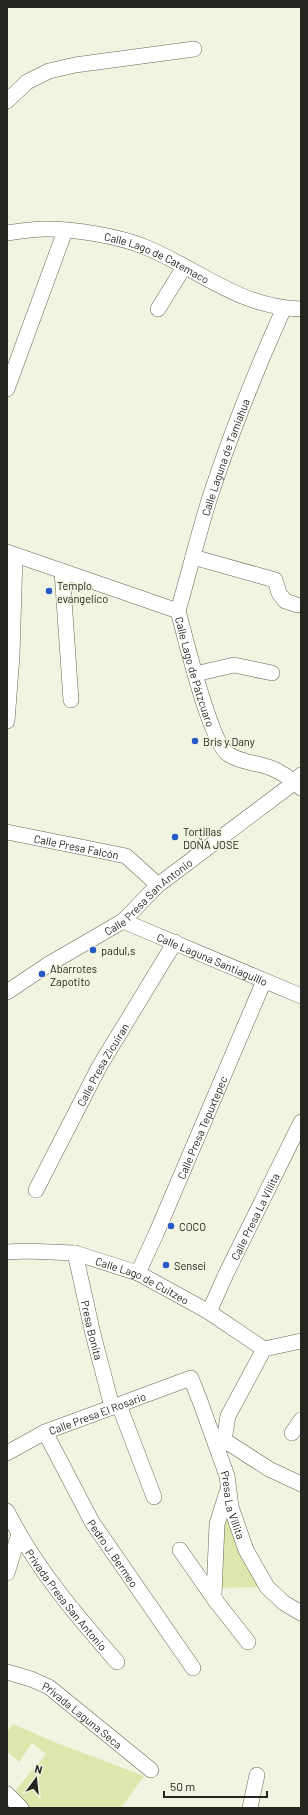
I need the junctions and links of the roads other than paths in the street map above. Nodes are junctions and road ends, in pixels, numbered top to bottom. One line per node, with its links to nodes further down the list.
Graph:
1 (194, 49): 2 (street)
2 (7, 101)
3 (66, 231): 4 (street, Calle Lago de Catemaco); 5 (street, Calle Lago de Catemaco); 9 (street)
4 (9, 237)
5 (184, 267): 6 (street, Calle Lago de Catemaco); 7 (street)
6 (284, 308): 8 (street, Calle Lago de Catemaco); 11 (street, Calle Laguna de Tamiahua)
7 (158, 309)
8 (301, 309)
9 (7, 389)
10 (11, 554): 12 (street, Calle Lago de Pátzcuaro); 18 (street)
11 (193, 557): 13 (street); 14 (street, Calle Laguna de Tamiahua)
12 (62, 571): 14 (street, Calle Lago de Pátzcuaro); 17 (street)
13 (297, 605)
14 (178, 611): 16 (street, Calle Lago de Pátzcuaro)
15 (272, 673): 16 (street)
16 (195, 674): 19 (street, Calle Lago de Pátzcuaro)
17 (71, 700)
18 (7, 720)
19 (299, 782): 21 (street, Calle Presa San Antonio)
20 (7, 832): 21 (street, Calle Presa Falcón)
21 (158, 885): 22 (street, Calle Presa San Antonio)
22 (123, 921): 23 (street, Calle Laguna Santiaguillo); 25 (street, Calle Presa San Antonio)
23 (175, 942): 24 (street, Calle Laguna Santiaguillo); 28 (street, Calle Presa Zicuiran)
24 (264, 981): 26 (street, Calle Laguna Santiaguillo); 31 (street, Calle Presa Tepuxtepec)
25 (7, 992)
26 (301, 996)
27 (301, 1122): 32 (street, Calle Presa La Villita)
28 (36, 1190)
29 (7, 1252): 30 (street, Calle Lago de Cuitzeo)
30 (75, 1253): 31 (street, Calle Lago de Cuitzeo); 37 (street, Presa Bonita)
31 (138, 1273): 32 (street, Calle Lago de Cuitzeo)
32 (209, 1312): 34 (street, Calle Lago de Cuitzeo)
33 (301, 1341): 34 (street)
34 (264, 1349): 38 (street)
35 (191, 1378): 36 (street, Presa La Villita); 37 (street, Calle Presa El Rosario)
36 (200, 1400): 38 (street); 42 (street, Presa La Villita)
37 (116, 1406): 40 (street, Calle Presa El Rosario); 46 (street, Presa Bonita)
38 (228, 1416): 42 (street)
39 (301, 1420): 41 (street)
40 (45, 1432): 43 (street, Calle Presa El Rosario); 55 (street, Pedro J. Bermeo)
41 (292, 1433)
42 (221, 1446): 44 (street); 45 (street, Presa La Villita)
43 (7, 1454)
44 (301, 1484)
45 (229, 1485): 51 (street); 52 (street, Presa La Villita)
46 (154, 1497)
47 (7, 1511): 48 (street)
48 (19, 1534): 50 (street); 54 (street, Privada Presa San Antonio)
49 (180, 1550): 51 (street)
50 (7, 1573)
51 (215, 1600): 53 (street)
52 (301, 1613)
53 (248, 1642)
54 (117, 1662)
55 (193, 1668)
56 (7, 1672): 57 (street, Privada Laguna Seca)
57 (151, 1770)
58 (257, 1775): 61 (street)
59 (7, 1794): 60 (street)
60 (21, 1808)
61 (250, 1808)

